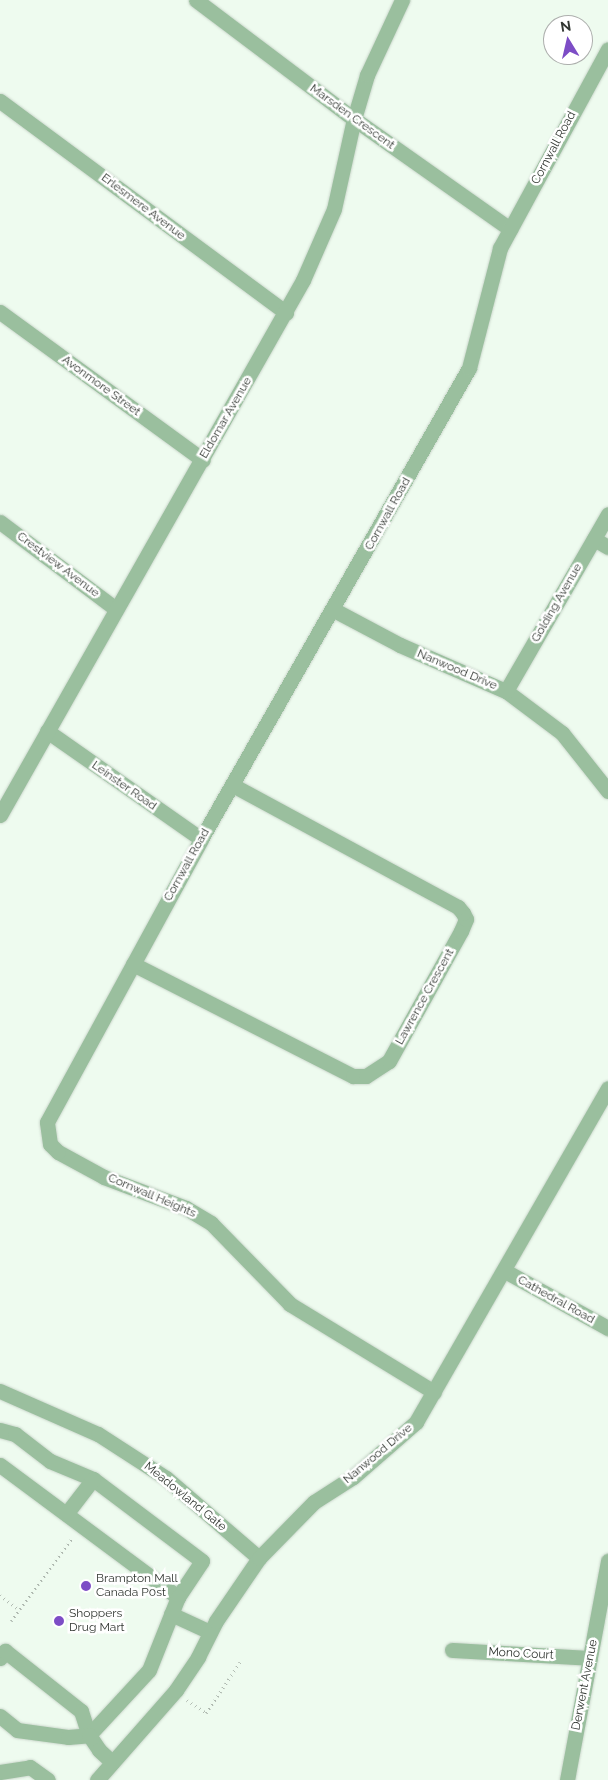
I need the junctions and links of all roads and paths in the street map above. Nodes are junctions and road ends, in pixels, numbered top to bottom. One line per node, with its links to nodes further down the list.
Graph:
1 (196, 0): 5 (street, Marsden Crescent)
2 (402, 0): 5 (street, Eldomar Avenue)
3 (606, 56): 6 (street, Cornwall Road)
4 (0, 101): 8 (street, Erlesmere Avenue)
5 (354, 119): 6 (street, Marsden Crescent); 8 (street, Eldomar Avenue)
6 (510, 229): 15 (street, Cornwall Road)
7 (0, 312): 9 (street, Avonmore Street)
8 (286, 313): 9 (street, Eldomar Avenue)
9 (203, 460): 14 (street, Eldomar Avenue)
10 (608, 514): 12 (street, Golding Avenue)
11 (0, 522): 14 (street, Crestview Avenue)
12 (594, 540): 13 (street); 16 (street, Golding Avenue)
13 (608, 547)
14 (116, 609): 17 (street, Eldomar Avenue)
15 (334, 610): 16 (street, Nanwood Drive); 18 (street, Cornwall Road)
16 (506, 691): 19 (street, Nanwood Drive)
17 (47, 731): 20 (street, Eldomar Avenue); 21 (street, Leinster Road)
18 (232, 785): 21 (street, Cornwall Road); 22 (street, Lawrence Crescent)
19 (608, 791)
20 (0, 814)
21 (201, 839): 22 (street, Cornwall Road)
22 (133, 964): 27 (street, Cornwall Heights)
23 (608, 1088): 24 (street, Nanwood Drive)
24 (505, 1271): 25 (street, Cathedral Road); 27 (street, Nanwood Drive)
25 (608, 1328)
26 (0, 1391): 33 (street, Meadowland Gate)
27 (434, 1392): 33 (street, Nanwood Drive)
28 (0, 1430): 30 (street)
29 (0, 1465): 31 (street)
30 (93, 1479): 31 (street); 36 (street)
31 (66, 1514): 32 (street)
32 (82, 1526): 36 (street); 37 (path)
33 (259, 1558): 40 (street, Nanwood Drive)
34 (608, 1561): 43 (street, Derwent Avenue)
35 (0, 1595): 37 (path)
36 (178, 1597): 38 (street)
37 (20, 1610): 39 (path)
38 (171, 1614): 40 (street); 47 (street)
39 (11, 1621)
40 (210, 1632): 48 (street, Nanwood Drive)
41 (452, 1650): 43 (street, Mono Court)
42 (0, 1658): 47 (street)
43 (590, 1658): 52 (street, Derwent Avenue)
44 (240, 1662): 45 (path)
45 (187, 1700)
46 (0, 1716): 47 (street)
47 (90, 1735): 48 (street)
48 (112, 1762): 51 (street, Nanwood Drive)
49 (0, 1772): 50 (street)
50 (45, 1779)
51 (97, 1780)
52 (567, 1780)

